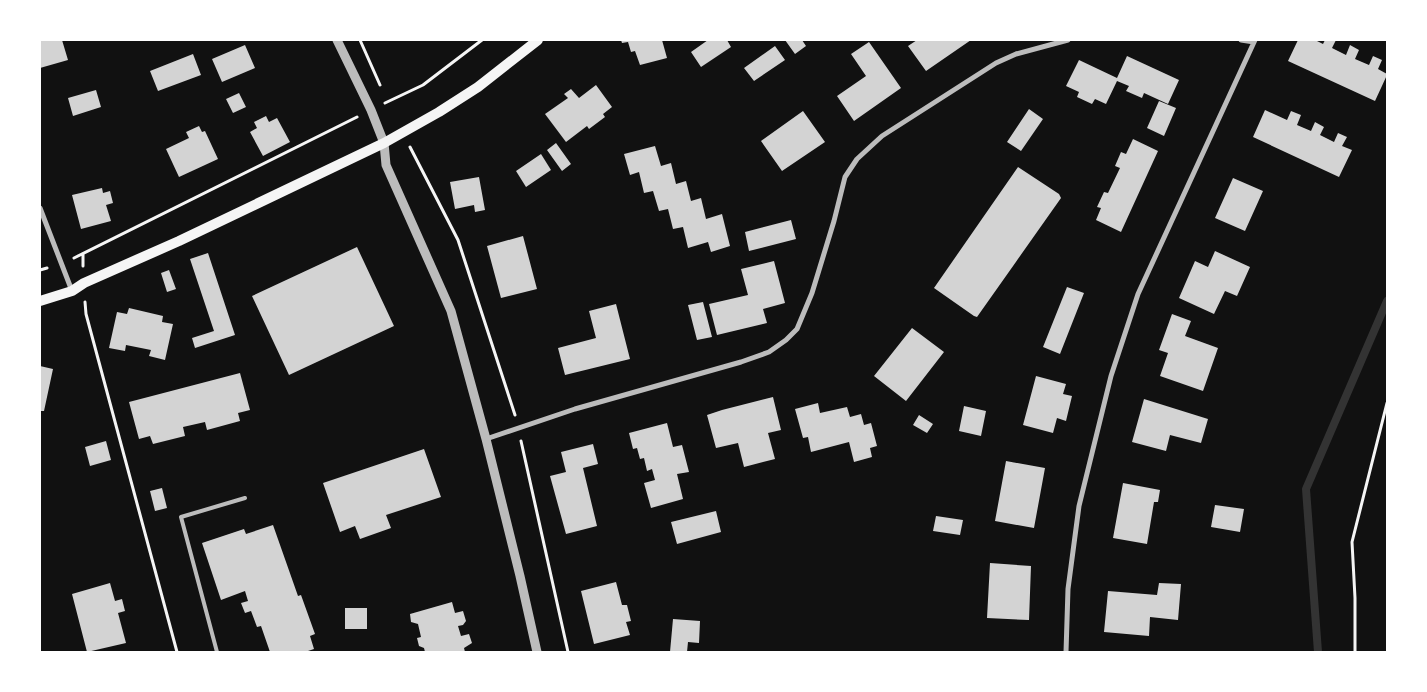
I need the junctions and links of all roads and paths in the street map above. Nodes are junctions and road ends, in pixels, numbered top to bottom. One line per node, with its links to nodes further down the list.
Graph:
1 (337, 40): 10 (street)
2 (360, 40): 8 (path)
3 (482, 40): 9 (path)
4 (538, 40): 11 (main road)
5 (1068, 40): 21 (street)
6 (1241, 40): 7 (street)
7 (1255, 41): 28 (street)
8 (383, 93)
9 (387, 102): 10 (path); 11 (path)
10 (371, 110): 12 (street); 14 (path)
11 (403, 132): 12 (main road); 21 (path)
12 (384, 142): 17 (main road); 22 (street)
13 (40, 208): 15 (street)
14 (83, 254): 15 (path); 17 (path)
15 (61, 264): 16 (path); 18 (street)
16 (40, 270)
17 (84, 283): 18 (main road); 24 (path)
18 (72, 291): 19 (main road)
19 (40, 301)
20 (1387, 402): 29 (path)
21 (518, 427): 22 (street); 27 (path)
22 (486, 439): 26 (street)
23 (245, 498): 25 (lane)
24 (177, 652)
25 (217, 652)
26 (537, 652)
27 (568, 652)
28 (1066, 652)
29 (1355, 652)

